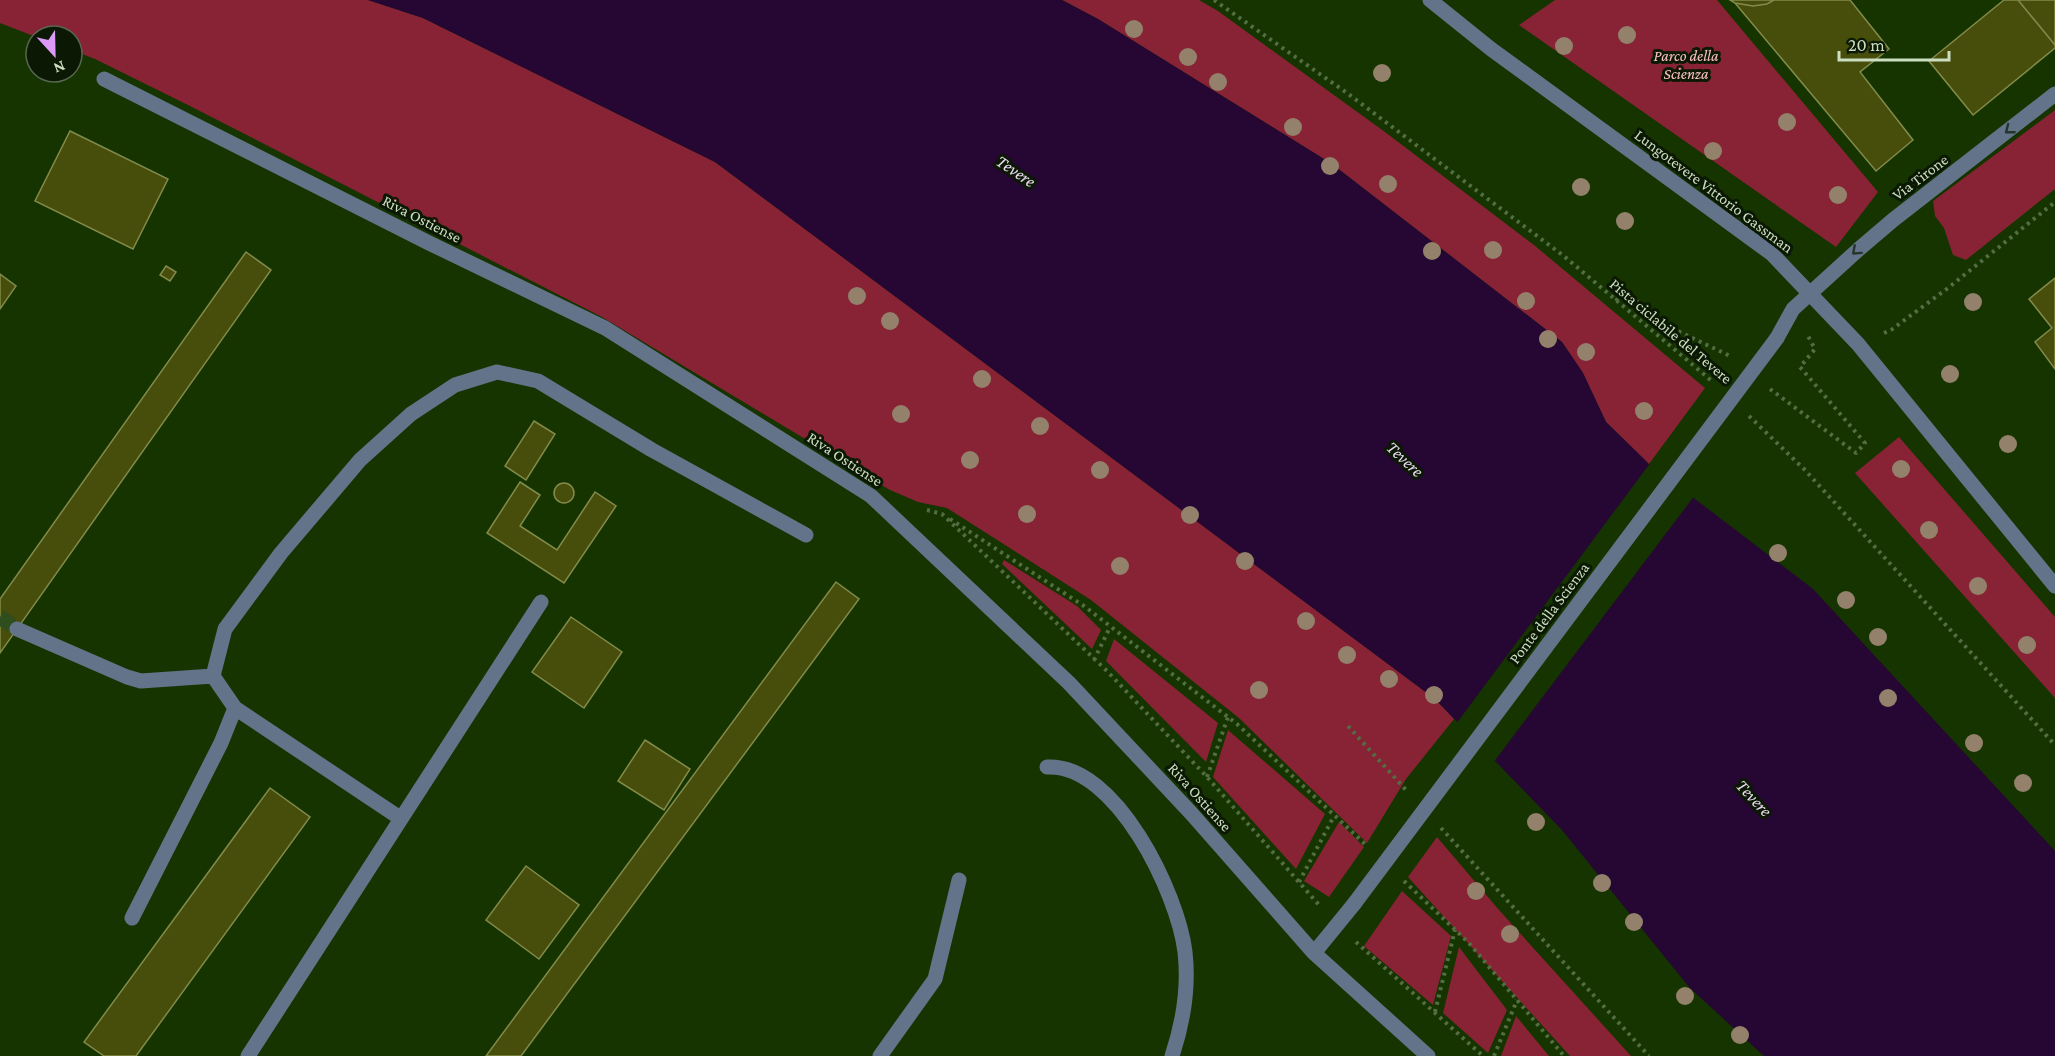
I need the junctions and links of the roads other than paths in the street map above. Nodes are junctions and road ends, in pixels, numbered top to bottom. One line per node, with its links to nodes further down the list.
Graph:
1 (1430, 0): 4 (street, Lungotevere Vittorio Gassman)
2 (104, 79): 15 (street, Riva Ostiense)
3 (2055, 94): 4 (street, Via Tirone, one-way to 4)
4 (1810, 292): 6 (street, Lungotevere Vittorio Gassman); 15 (street, Ponte della Scienza, bridge)
5 (806, 535): 9 (street)
6 (2055, 586)
7 (541, 602): 12 (street)
8 (17, 628): 9 (street)
9 (213, 676): 10 (street)
10 (236, 708): 12 (street); 14 (street)
11 (1047, 767): 18 (street)
12 (400, 818): 16 (street)
13 (959, 880): 17 (street)
14 (132, 918)
15 (1314, 953): 19 (street, Riva Ostiense)
16 (248, 1056)
17 (880, 1056)
18 (1173, 1056)
19 (1428, 1056)

